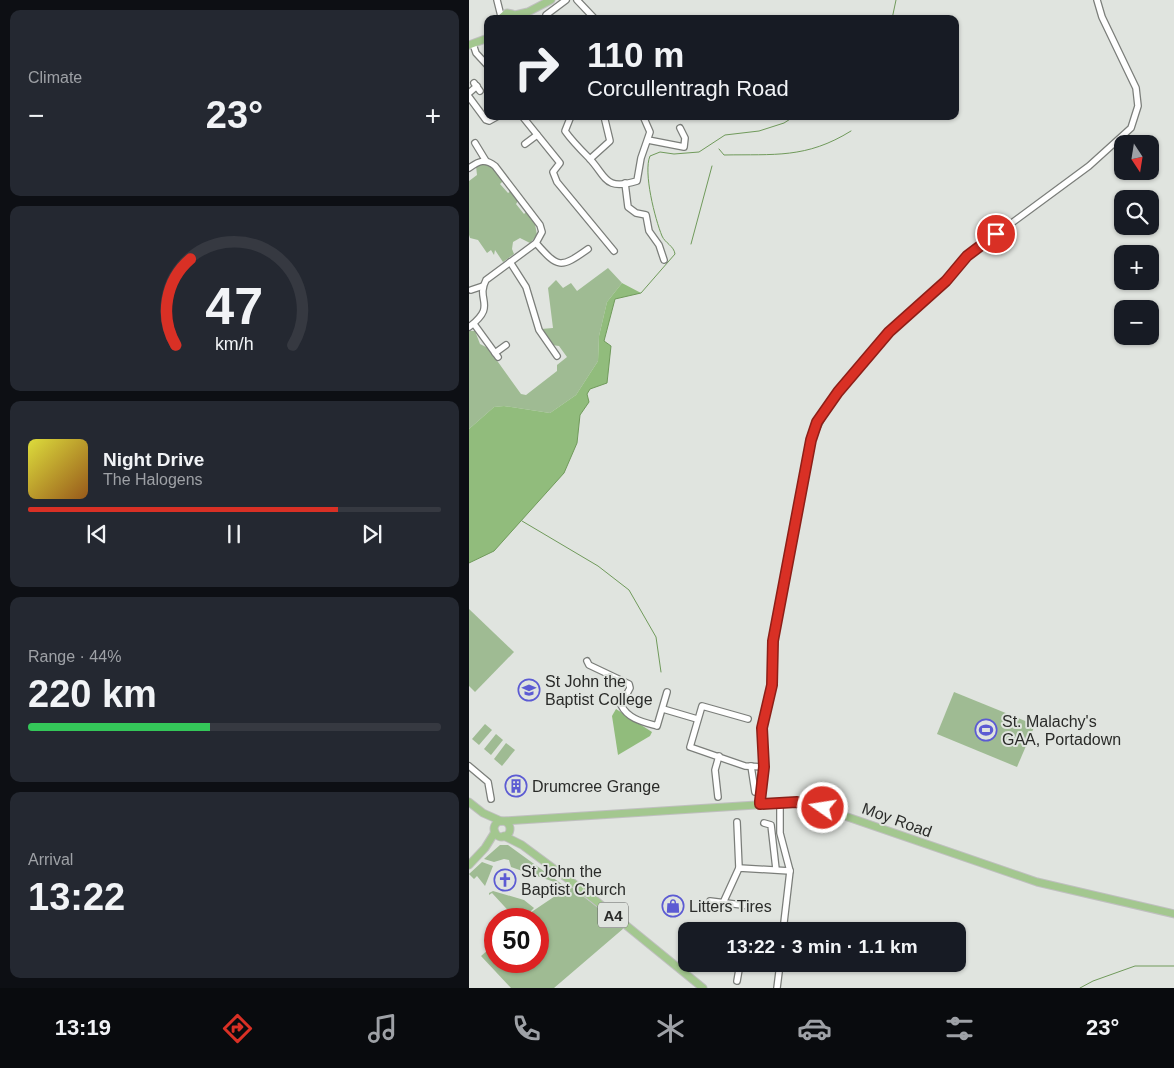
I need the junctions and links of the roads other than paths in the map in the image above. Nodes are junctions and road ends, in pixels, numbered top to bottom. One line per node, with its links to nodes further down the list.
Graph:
1 (551, 0): 6 (main road)
2 (566, 0): 11 (street)
3 (577, 0): 12 (street)
4 (1097, 0): 50 (street)
5 (498, 2): 7 (street); 8 (street)
6 (528, 12): 9 (main road); 10 (main road)
7 (500, 15)
8 (513, 15)
9 (518, 15)
10 (526, 15)
11 (546, 15)
12 (591, 15)
13 (484, 40): 14 (main road)
14 (471, 45): 15 (street)
15 (484, 61)
16 (477, 87): 17 (street)
17 (469, 92)
18 (469, 97): 19 (street)
19 (484, 117)
20 (525, 120): 25 (street)
21 (569, 120): 29 (street)
22 (605, 120): 29 (street)
23 (645, 120): 26 (street)
24 (680, 128): 26 (street)
25 (537, 135): 28 (street); 35 (street)
26 (648, 140): 32 (street)
27 (475, 143): 30 (street)
28 (525, 144)
29 (591, 159): 32 (street)
30 (486, 161): 31 (street); 33 (street)
31 (469, 168)
32 (625, 183): 36 (street)
33 (536, 243): 34 (street); 37 (street)
34 (587, 249)
35 (614, 250)
36 (666, 256)
37 (510, 262): 38 (street); 42 (street)
38 (483, 286): 39 (street); 40 (street)
39 (471, 290)
40 (471, 326): 41 (street)
41 (506, 345)
42 (557, 356)
43 (587, 666): 45 (street)
44 (667, 692): 45 (street)
45 (663, 709): 46 (street)
46 (697, 719): 47 (street); 48 (street)
47 (748, 719)
48 (719, 756): 49 (street); 53 (street)
49 (751, 766): 50 (street); 52 (street)
50 (764, 767): 57 (street)
51 (470, 770): 54 (street)
52 (755, 792)
53 (720, 794)
54 (488, 796)
55 (469, 802): 58 (main road, A4)
56 (780, 802): 57 (main road, Moy Road); 67 (street); 71 (main road, Moy Road)
57 (760, 804): 60 (main road, Moy Road)
58 (483, 813): 59 (main road, A4); 63 (main road, A4)
59 (502, 821): 60 (main road, Moy Road); 63 (main road, A4); 63 (main road)
60 (515, 822): 63 (main road)
61 (768, 822): 66 (street)
62 (739, 825): 65 (street)
63 (502, 832): 64 (main road); 73 (main road, A4)
64 (469, 865)
65 (739, 868): 66 (street); 69 (street)
66 (776, 869): 67 (street)
67 (790, 871): 72 (street)
68 (709, 901): 69 (street)
69 (723, 903): 70 (street)
70 (749, 906)
71 (1174, 914)
72 (784, 922)
73 (678, 967)
74 (684, 972): 79 (main road, A4)
75 (779, 972): 80 (street)
76 (738, 973): 77 (street); 78 (street)
77 (745, 974)
78 (737, 980)
79 (703, 988)
80 (777, 988)

